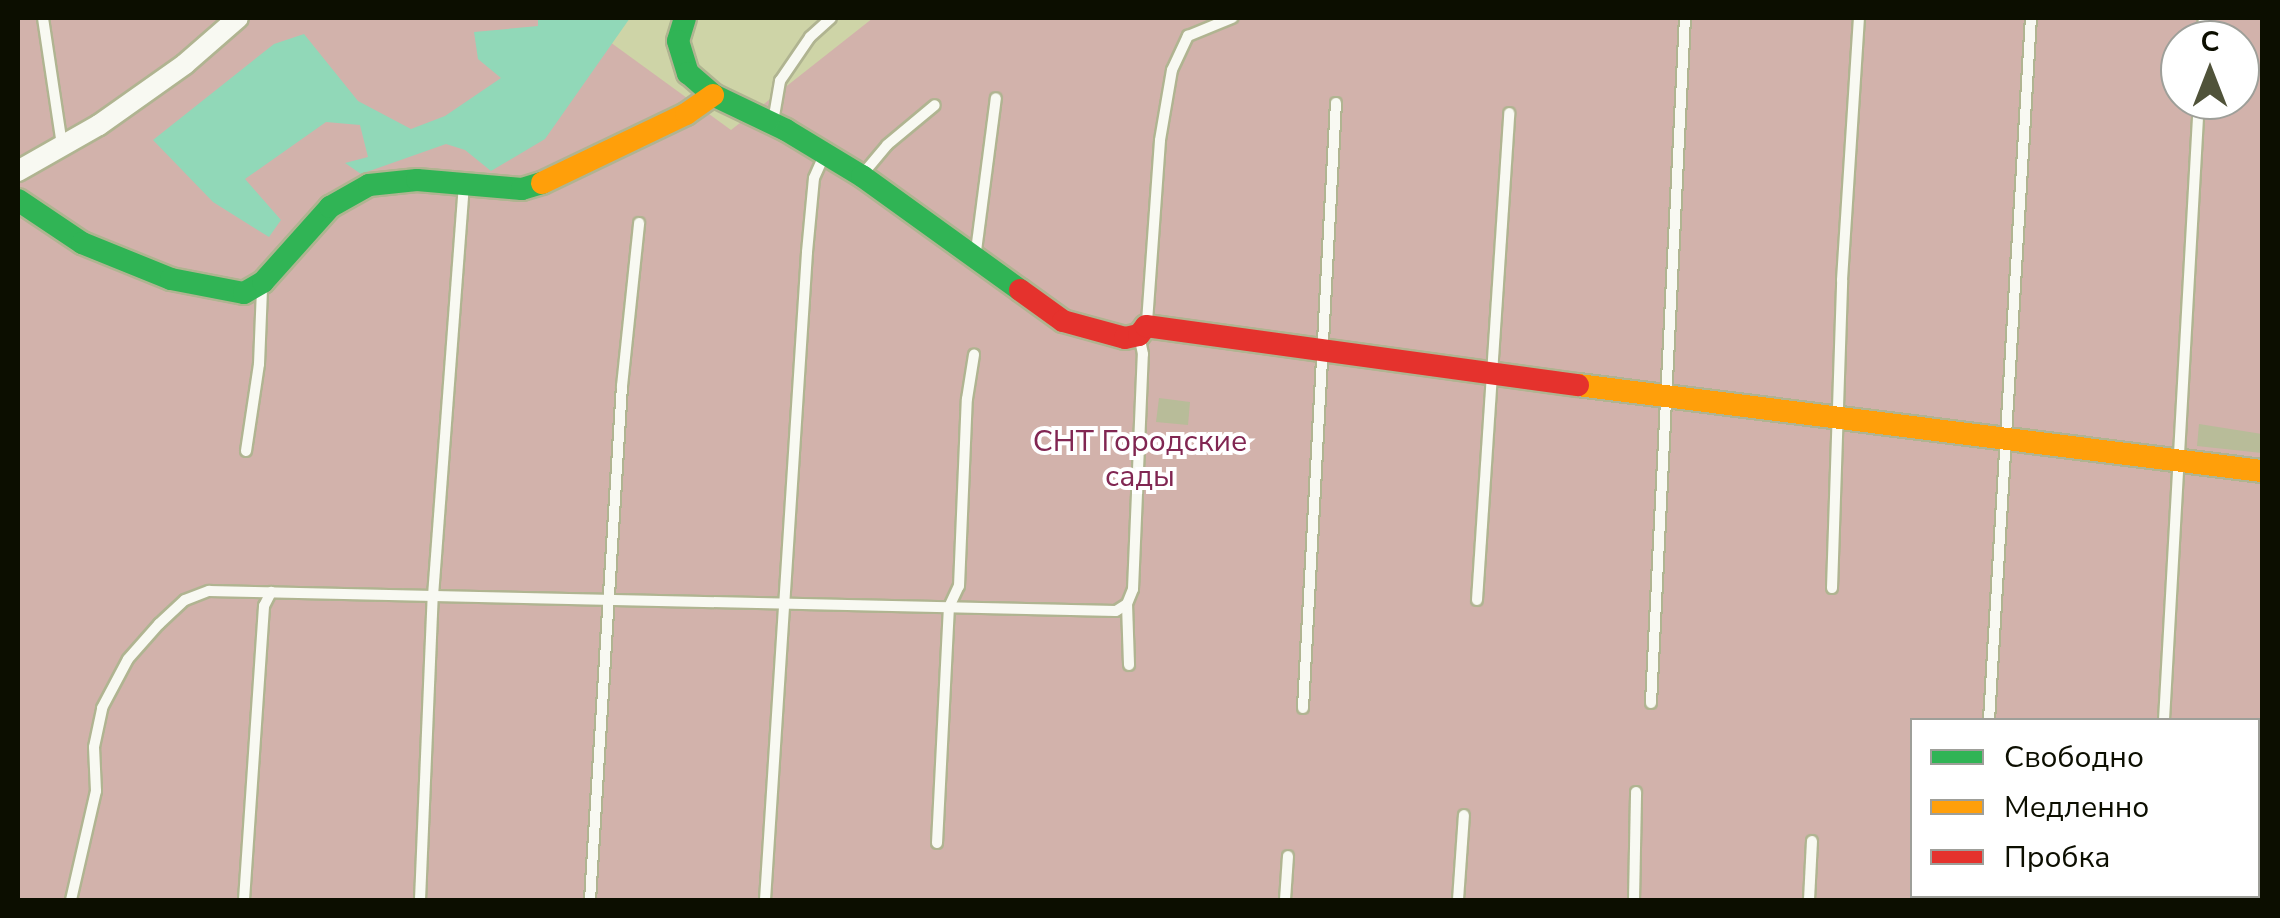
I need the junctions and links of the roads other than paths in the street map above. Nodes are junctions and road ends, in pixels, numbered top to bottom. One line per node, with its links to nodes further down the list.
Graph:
1 (43, 18): 16 (lane)
2 (238, 18): 16 (street)
3 (684, 18): 9 (street)
4 (831, 18): 15 (lane)
5 (1232, 18): 25 (lane)
6 (1684, 18): 29 (lane)
7 (1860, 18): 30 (lane)
8 (2031, 18): 31 (lane)
9 (714, 95): 15 (street); 20 (street)
10 (996, 98): 23 (lane)
11 (1336, 103): 26 (lane)
12 (934, 105): 19 (lane)
13 (1509, 113): 28 (lane)
14 (2199, 120): 33 (lane)
15 (772, 123): 17 (street)
16 (62, 146): 18 (street)
17 (824, 157): 19 (street); 40 (lane)
18 (18, 171)
19 (862, 176): 23 (street)
20 (464, 185): 24 (street); 37 (lane)
21 (18, 200): 24 (street)
22 (639, 223): 38 (lane)
23 (975, 256): 25 (street)
24 (263, 282): 32 (lane)
25 (1142, 330): 26 (street); 41 (lane)
26 (1322, 352): 28 (street); 45 (lane)
27 (974, 355): 42 (lane)
28 (1494, 373): 29 (street); 39 (lane)
29 (1663, 397): 30 (street); 44 (lane)
30 (1838, 420): 31 (street); 35 (lane)
31 (2007, 441): 33 (street); 46 (lane)
32 (246, 452)
33 (2180, 464): 34 (street); 47 (lane)
34 (2262, 472)
35 (1832, 588)
36 (270, 592): 37 (lane); 53 (lane); 54 (lane)
37 (432, 596): 38 (lane); 55 (lane)
38 (608, 600): 40 (lane); 56 (lane)
39 (1477, 600)
40 (782, 603): 42 (lane); 57 (lane)
41 (1128, 604): 42 (lane); 43 (lane)
42 (949, 607): 51 (lane)
43 (1129, 665)
44 (1650, 703)
45 (1303, 708)
46 (1989, 718)
47 (2164, 718)
48 (1636, 792): 60 (lane)
49 (1464, 815): 59 (lane)
50 (1812, 841): 61 (lane)
51 (938, 843)
52 (1288, 856): 58 (lane)
53 (71, 900)
54 (244, 900)
55 (420, 900)
56 (590, 900)
57 (765, 900)
58 (1285, 900)
59 (1458, 900)
60 (1634, 900)
61 (1809, 900)

